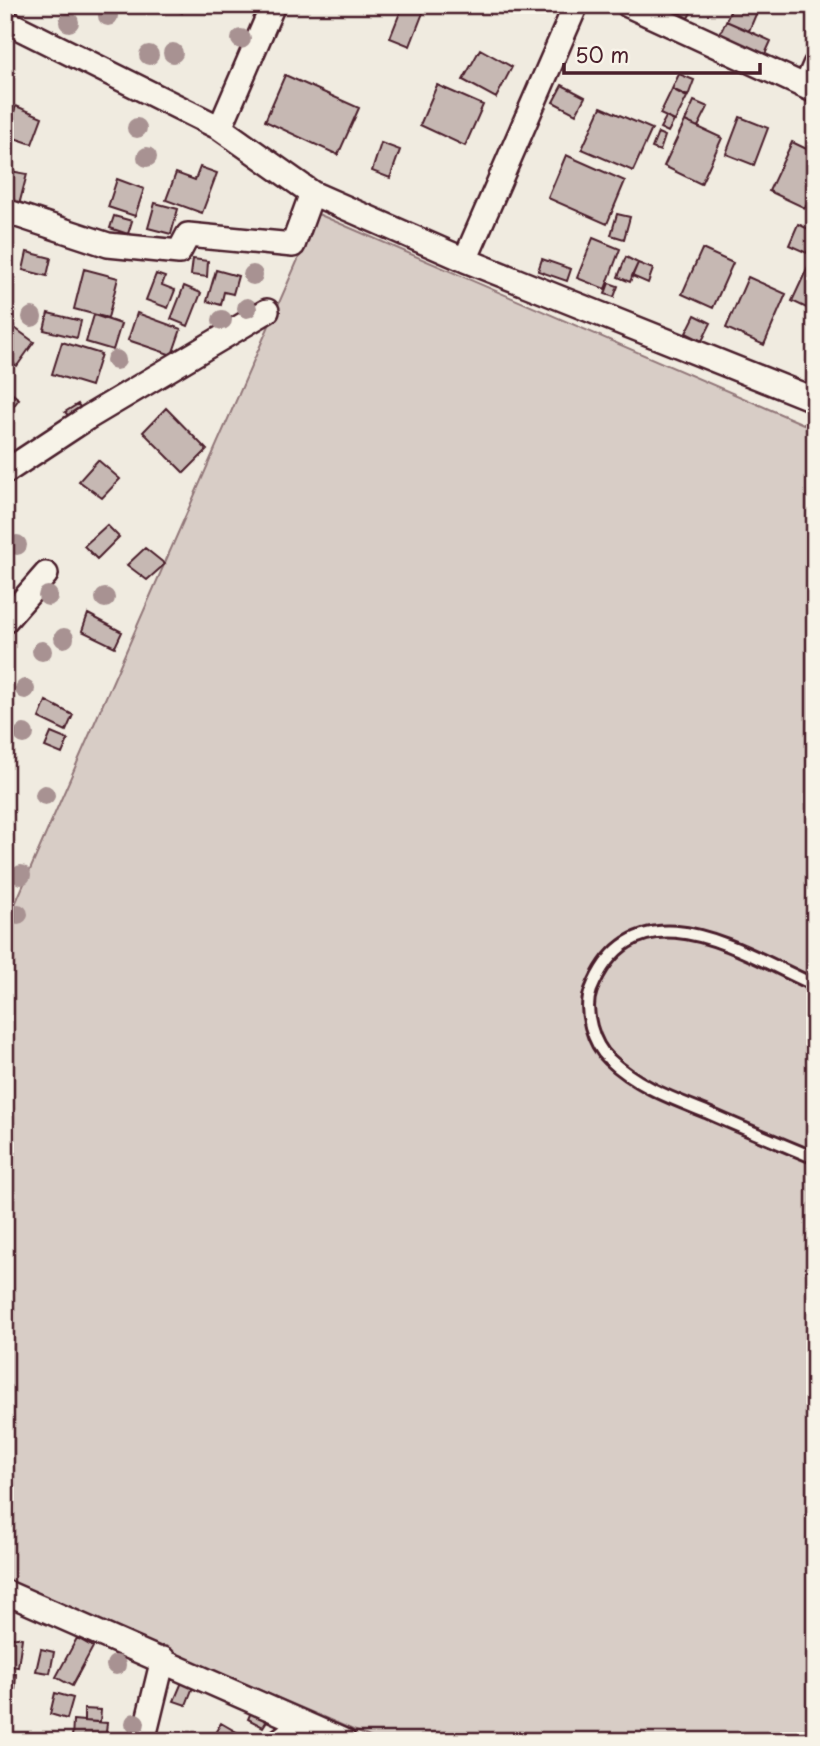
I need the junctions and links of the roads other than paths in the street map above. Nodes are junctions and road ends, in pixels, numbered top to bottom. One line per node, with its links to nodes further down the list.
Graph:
1 (273, 5): 7 (street)
2 (576, 5): 10 (street)
3 (628, 5): 6 (street)
4 (5, 21): 7 (street)
5 (815, 65): 6 (street)
6 (810, 89)
7 (220, 128): 8 (street)
8 (312, 193): 9 (street); 10 (street)
9 (6, 212)
10 (465, 260): 12 (street)
11 (267, 311): 13 (street)
12 (815, 400)
13 (5, 472)
14 (47, 574): 15 (street)
15 (5, 621)
16 (815, 985): 17 (lane)
17 (815, 1158)
18 (5, 1592): 19 (street)
19 (163, 1659): 20 (street); 21 (street)
20 (303, 1723): 22 (street); 23 (street)
21 (143, 1741)
22 (279, 1741)
23 (344, 1741)

